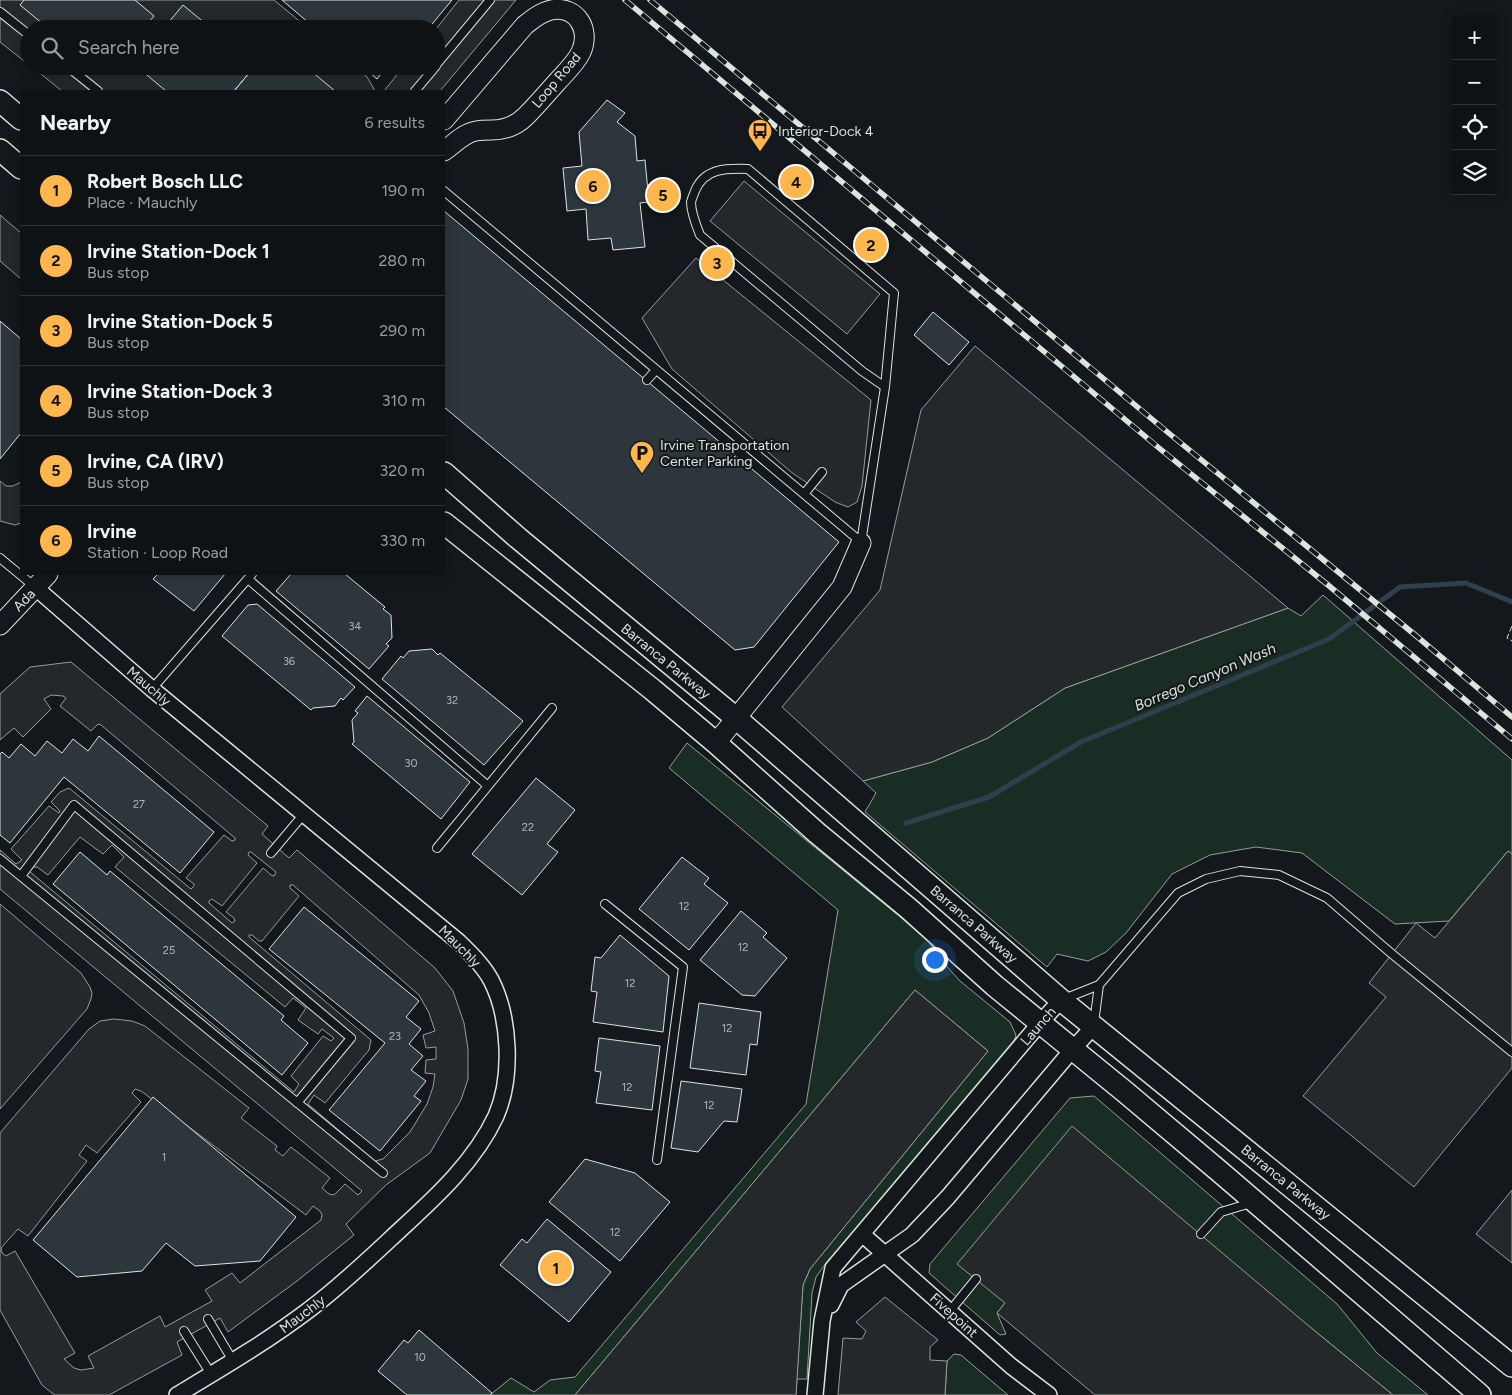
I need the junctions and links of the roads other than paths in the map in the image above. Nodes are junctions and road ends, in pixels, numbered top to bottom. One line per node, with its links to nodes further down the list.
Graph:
1 (490, 0): 4 (lane)
2 (0, 12): 3 (lane)
3 (20, 29)
4 (445, 55)
5 (78, 75): 7 (lane)
6 (428, 75): 8 (lane)
7 (97, 90)
8 (416, 90)
9 (0, 101): 10 (main road)
10 (20, 118)
11 (445, 119): 13 (street, Loop Road)
12 (0, 150): 14 (main road)
13 (445, 150)
14 (20, 167)
15 (445, 192): 16 (lane)
16 (656, 370): 17 (lane); 21 (lane)
17 (647, 380)
18 (885, 387): 18 (lane); 23 (lane)
19 (822, 472): 21 (lane)
20 (445, 474): 31 (main road, Barranca Parkway)
21 (804, 494): 23 (lane)
22 (445, 523): 32 (main road)
23 (861, 543): 31 (street)
24 (0, 558): 25 (lane)
25 (20, 569)
26 (250, 576): 29 (lane); 33 (lane)
27 (42, 581): 28 (street, Ada); 29 (street, Mauchly)
28 (0, 625)
29 (152, 689): 34 (street, Mauchly)
30 (552, 708): 33 (lane)
31 (736, 719): 32 (street); 41 (main road, Barranca Parkway)
32 (716, 743): 42 (main road)
33 (488, 786): 35 (lane)
34 (303, 815): 36 (lane); 58 (street, Mauchly)
35 (437, 848)
36 (271, 853)
37 (0, 859): 38 (lane)
38 (21, 876): 46 (lane); 46 (lane)
39 (605, 904): 47 (lane)
40 (1099, 985): 41 (lane, Launch); 43 (lane); 45 (lane)
41 (1062, 1000): 42 (street, Launch); 43 (main road, Barranca Parkway)
42 (1040, 1023): 44 (main road); 50 (street, Launch)
43 (1094, 1026): 44 (street, Launch); 59 (main road, Barranca Parkway)
44 (1072, 1050): 49 (main road); 52 (street, Launch)
45 (1512, 1052)
46 (297, 1103): 48 (lane)
47 (657, 1160)
48 (383, 1174)
49 (1255, 1202): 51 (lane); 64 (main road)
50 (862, 1234): 52 (street, Fivepoint); 56 (street, Launch)
51 (1201, 1234)
52 (885, 1253): 54 (street, Fivepoint); 56 (street, Launch)
53 (976, 1280): 54 (lane)
54 (950, 1311): 63 (street, Fivepoint)
55 (208, 1319): 58 (lane)
56 (822, 1321): 62 (street, Launch)
57 (184, 1331): 60 (lane)
58 (233, 1361): 60 (street, Mauchly)
59 (1512, 1366)
60 (211, 1374): 61 (street, Mauchly)
61 (177, 1395)
62 (814, 1395)
63 (1049, 1395)
64 (1480, 1395)

